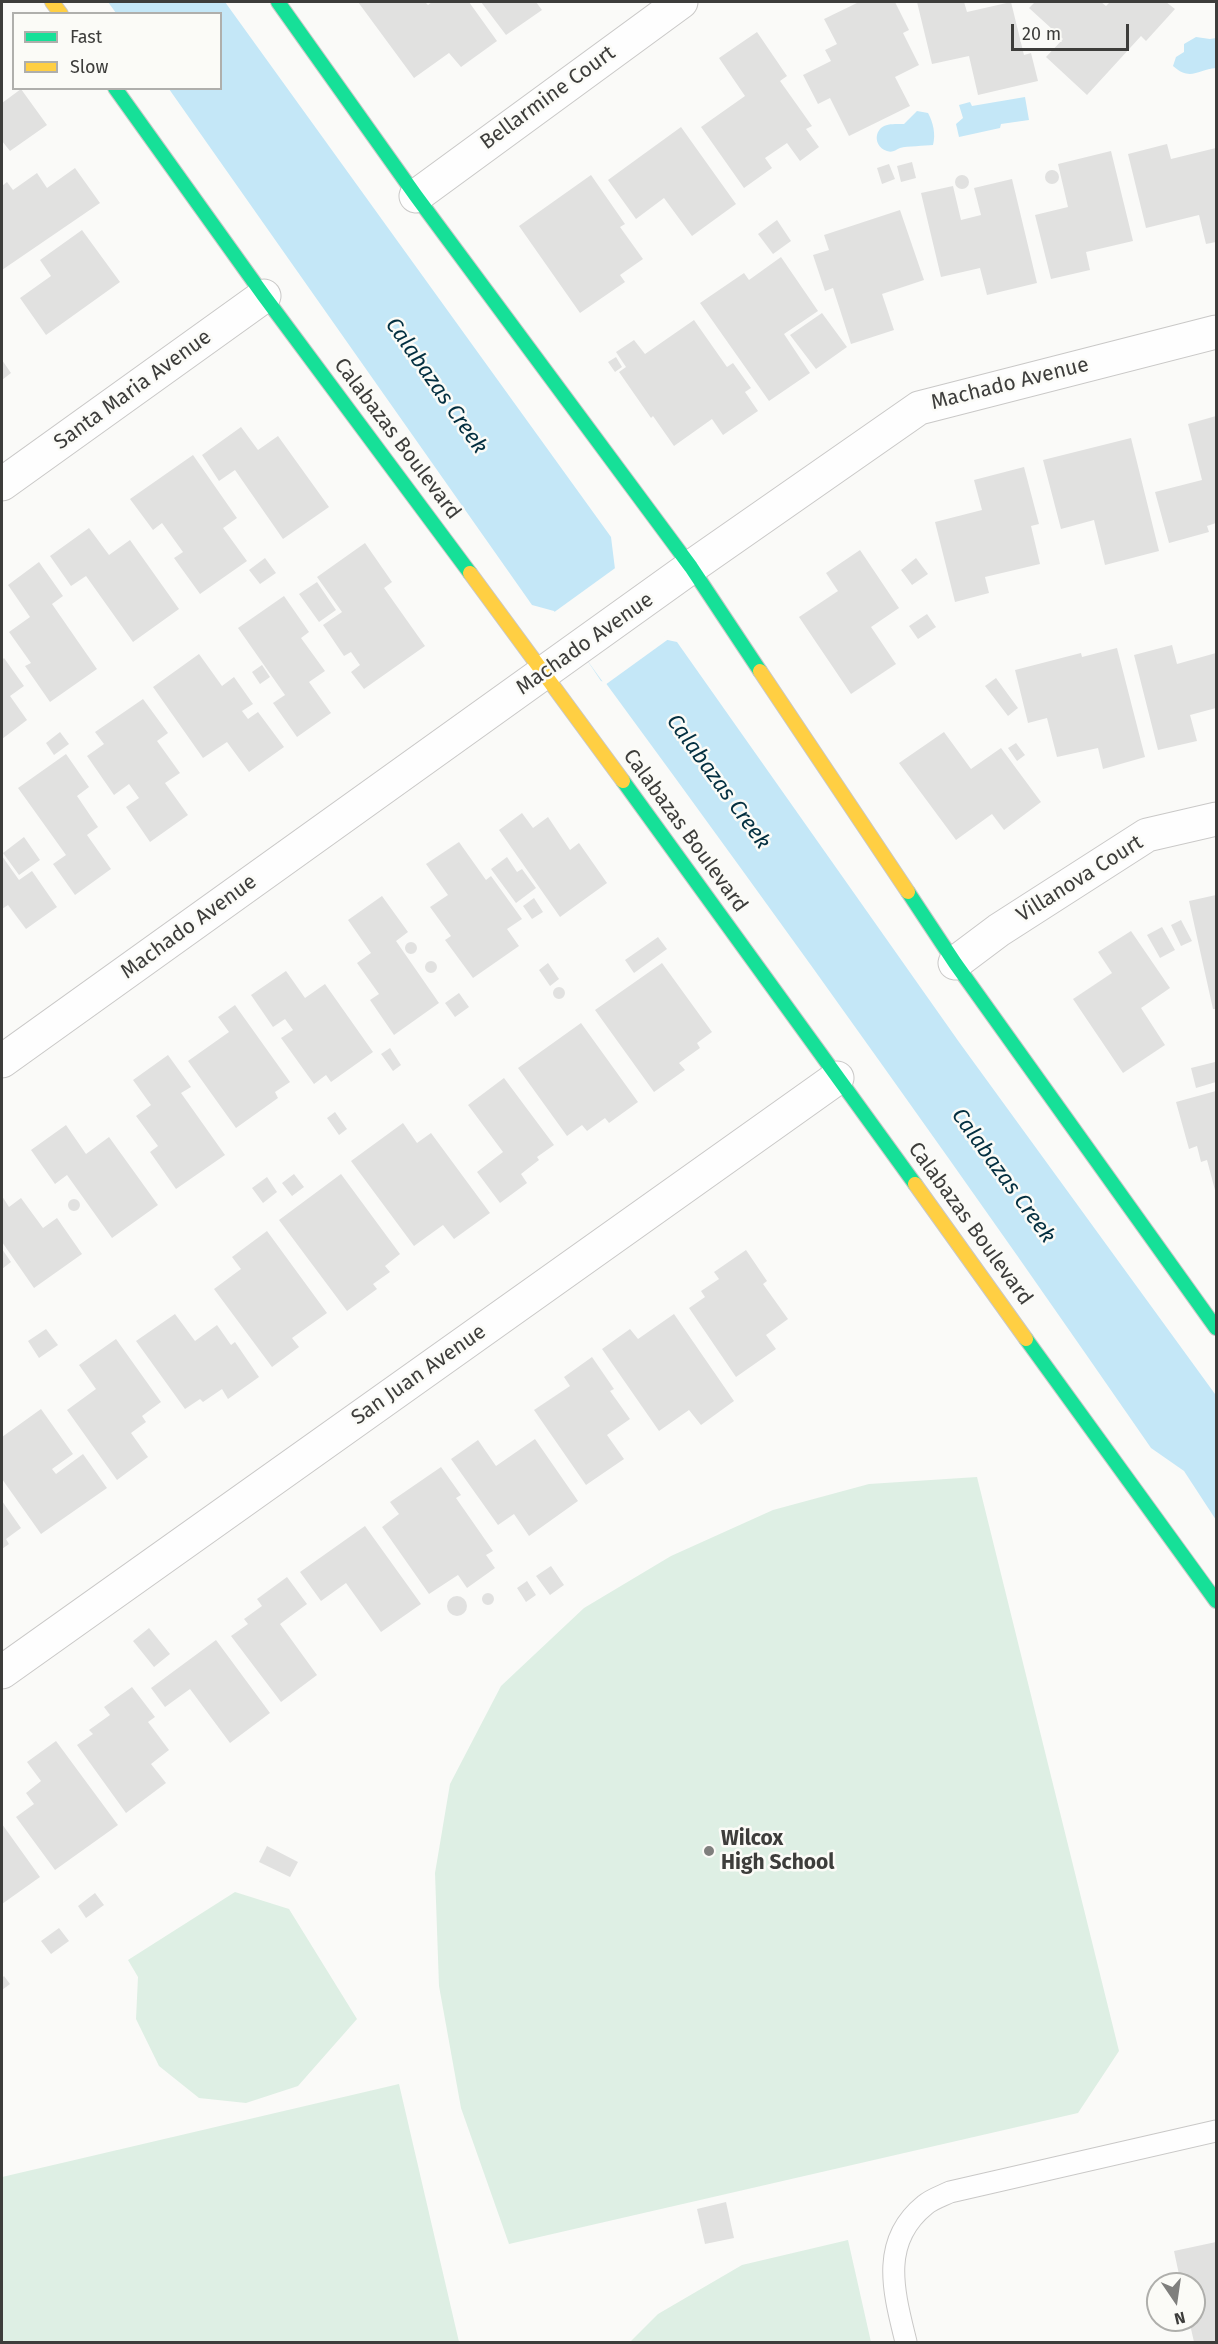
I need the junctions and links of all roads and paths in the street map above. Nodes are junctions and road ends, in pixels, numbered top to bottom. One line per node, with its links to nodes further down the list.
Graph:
1 (278, 2): 4 (street)
2 (681, 2): 4 (street, Bellarmine Court)
3 (116, 90): 5 (street, Calabazas Boulevard)
4 (416, 196): 8 (street)
5 (264, 296): 7 (street, Santa Maria Avenue); 9 (street, Calabazas Boulevard)
6 (1216, 332): 8 (street, Machado Avenue)
7 (2, 484)
8 (691, 567): 9 (street, Machado Avenue); 11 (street)
9 (545, 673): 12 (street, Machado Avenue); 13 (street, Calabazas Boulevard)
10 (1216, 819): 11 (street, Villanova Court)
11 (955, 963): 14 (street)
12 (2, 1061)
13 (837, 1078): 16 (street, Calabazas Boulevard); 17 (street, San Juan Avenue)
14 (1207, 1298): 15 (street)
15 (1216, 1328)
16 (1216, 1601)
17 (2, 1672)
18 (1216, 2131): 19 (lane)
19 (906, 2343)

